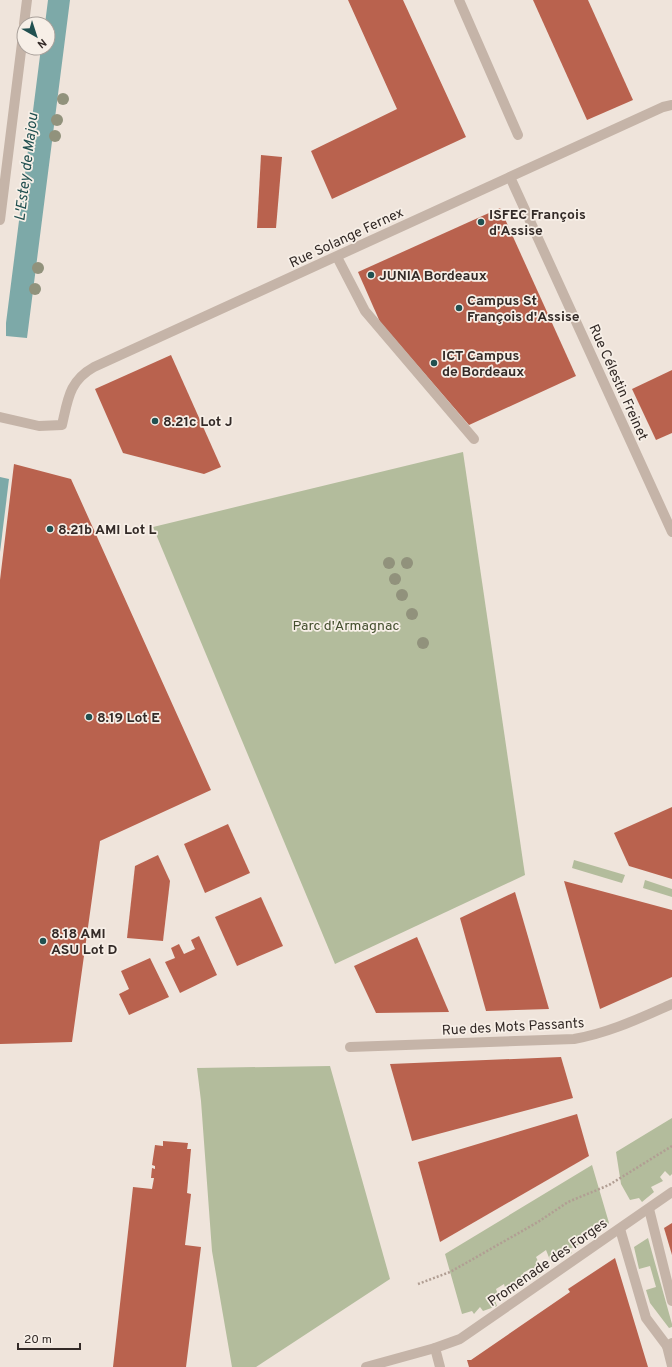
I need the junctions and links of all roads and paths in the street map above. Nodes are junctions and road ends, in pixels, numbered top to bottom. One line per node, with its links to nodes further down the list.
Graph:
1 (27, 0): 3 (street)
2 (459, 0): 6 (street)
3 (25, 16)
4 (20, 56): 8 (street)
5 (672, 105): 7 (street, Rue Solange Fernex)
6 (518, 135)
7 (510, 177): 9 (street, Rue Solange Fernex); 12 (street, Rue Célestin Freinet)
8 (0, 220)
9 (338, 257): 10 (street, Rue Solange Fernex); 11 (street)
10 (0, 417)
11 (474, 439)
12 (672, 532)
13 (672, 1004): 14 (street, Rue des Mots Passants)
14 (350, 1047)
15 (672, 1146): 19 (path)
16 (672, 1192): 17 (street, Promenade des Forges)
17 (648, 1209): 18 (street, Promenade des Forges); 20 (street)
18 (620, 1229): 21 (street); 22 (street, Promenade des Forges)
19 (418, 1284)
20 (672, 1301)
21 (669, 1344): 23 (street)
22 (435, 1348): 24 (street, Promenade des Forges); 25 (street)
23 (672, 1366)
24 (366, 1367)
25 (440, 1367)

